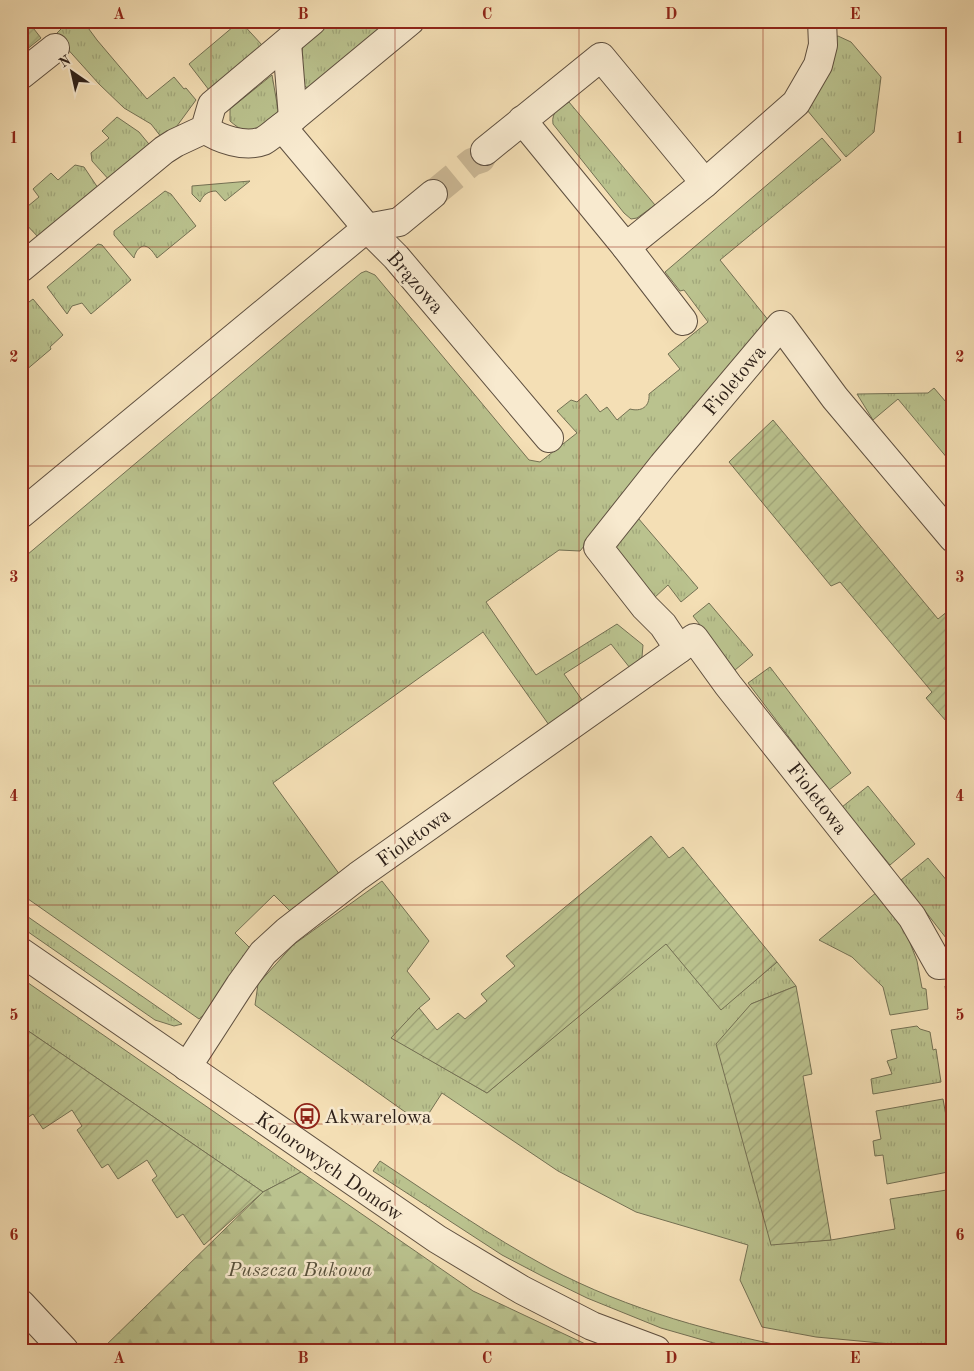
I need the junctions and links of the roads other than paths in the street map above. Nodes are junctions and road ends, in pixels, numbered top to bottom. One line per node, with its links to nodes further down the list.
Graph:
1 (312, 21): 4 (street)
2 (410, 21): 8 (street)
3 (822, 21): 11 (street)
4 (287, 43): 8 (street); 9 (street)
5 (54, 48): 6 (street)
6 (21, 75)
7 (522, 120): 10 (street); 11 (street); 14 (street)
8 (288, 122): 9 (street); 13 (street, Brązowa)
9 (205, 128): 15 (street)
10 (485, 151)
11 (705, 183): 14 (street)
12 (433, 194): 13 (street)
13 (367, 228): 17 (street, Brązowa); 18 (street)
14 (626, 247): 16 (street)
15 (21, 268)
16 (684, 321)
17 (549, 438)
18 (21, 514)
19 (953, 538): 20 (street, Fioletowa)
20 (679, 649): 22 (street, Fioletowa); 23 (street, Fioletowa)
21 (21, 952): 23 (street, Kolorowych Domów)
22 (953, 964)
23 (187, 1067): 26 (street, Kolorowych Domów)
24 (21, 1304): 25 (street)
25 (64, 1350)
26 (656, 1350)

